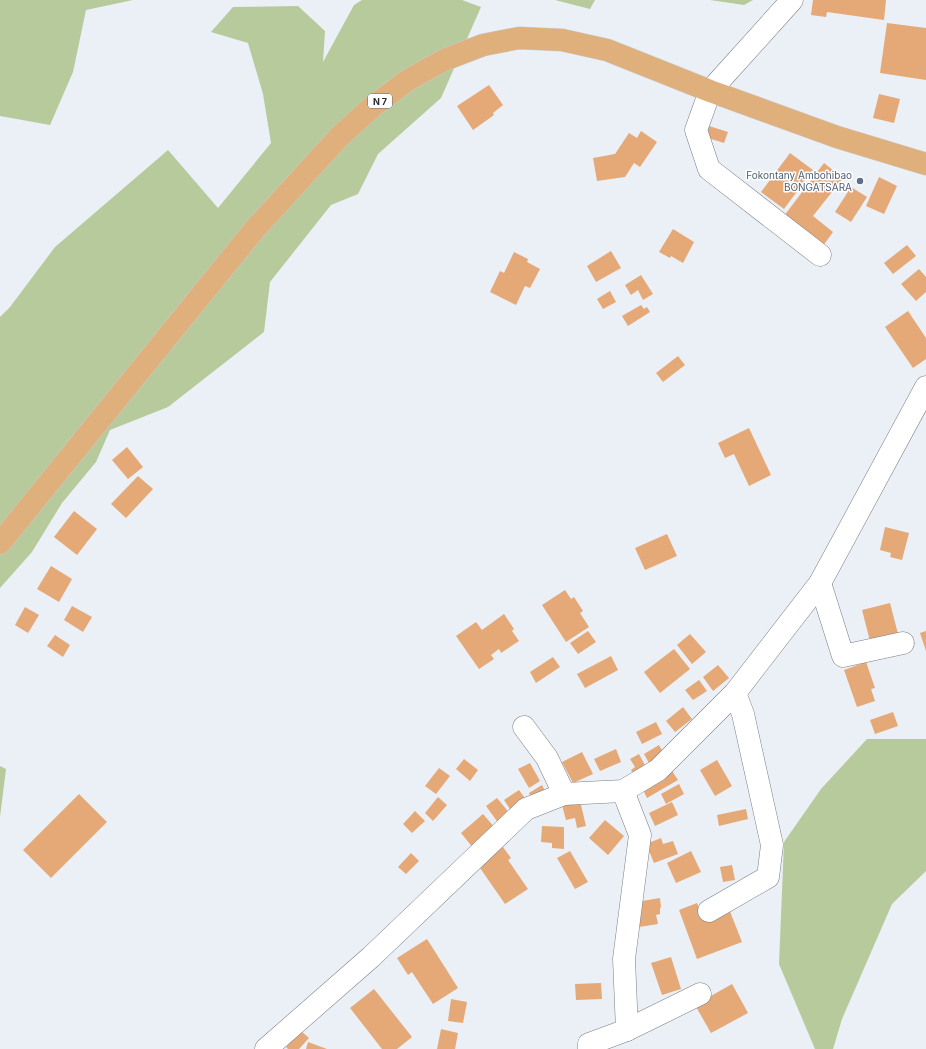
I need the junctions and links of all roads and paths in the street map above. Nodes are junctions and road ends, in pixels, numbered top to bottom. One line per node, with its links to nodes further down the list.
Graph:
1 (792, 0): 2 (street)
2 (710, 91): 3 (main road, N 7); 4 (street); 6 (main road, N 7)
3 (926, 164)
4 (820, 255)
5 (926, 387): 7 (street)
6 (0, 543)
7 (820, 583): 8 (street); 9 (street)
8 (903, 643)
9 (734, 693): 11 (street); 13 (street)
10 (524, 727): 12 (street)
11 (623, 791): 12 (street); 15 (street)
12 (564, 794): 16 (street)
13 (709, 911)
14 (700, 994): 15 (street)
15 (628, 1030): 17 (street)
16 (266, 1049)
17 (589, 1049)

